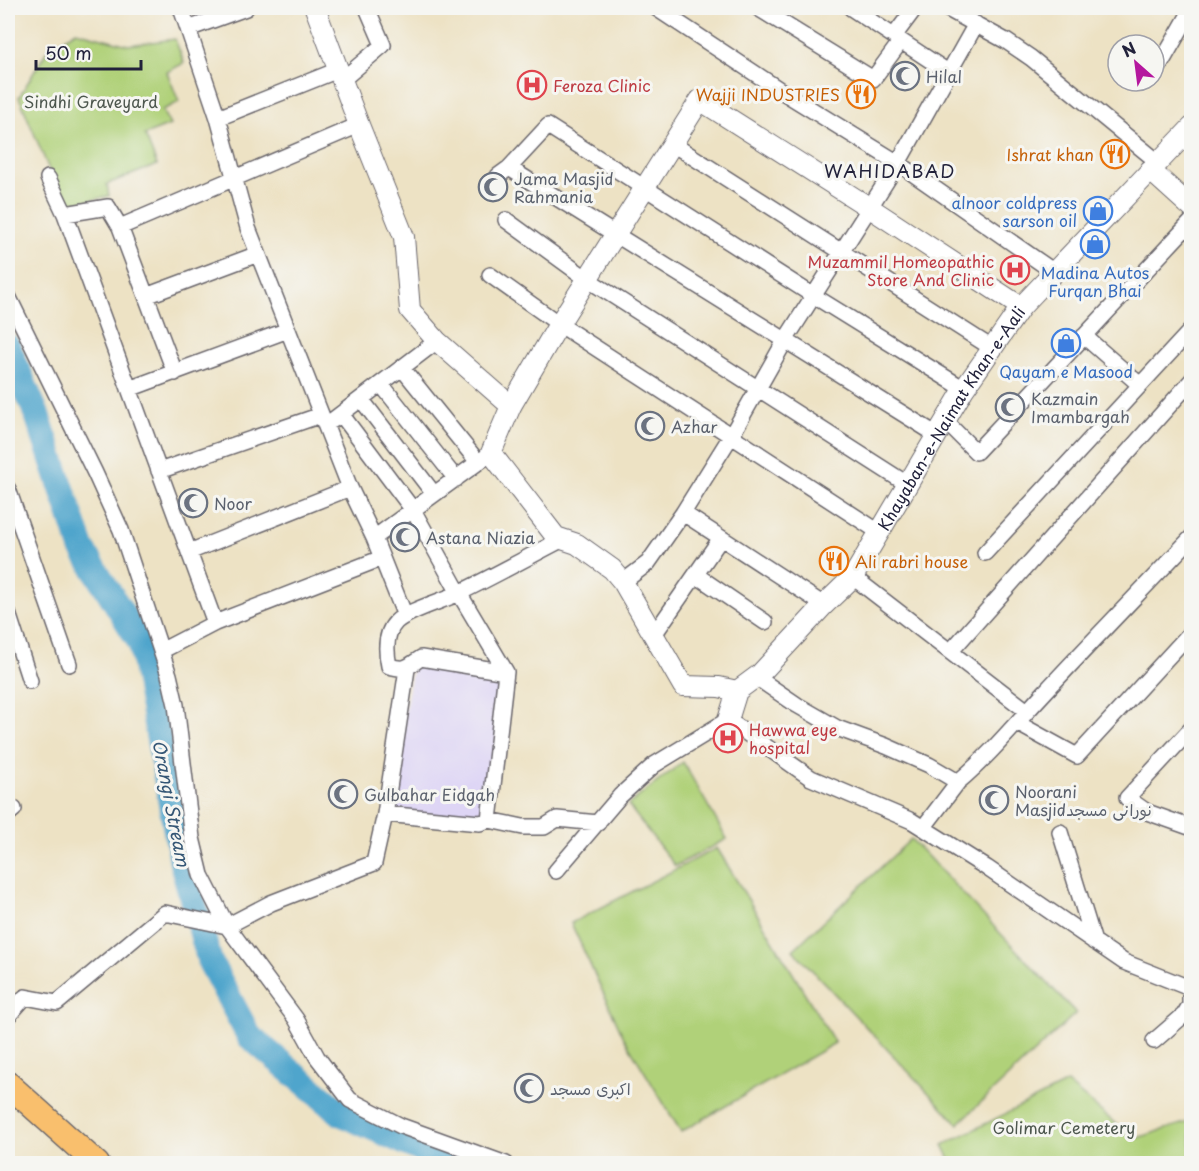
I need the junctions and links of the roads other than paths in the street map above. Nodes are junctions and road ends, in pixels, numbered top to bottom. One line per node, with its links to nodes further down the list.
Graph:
1 (181, 8): 12 (street)
2 (246, 8): 12 (street)
3 (315, 8): 16 (street)
4 (368, 8): 16 (street)
5 (656, 8): 21 (street)
6 (759, 8): 13 (street)
7 (851, 8): 13 (street)
8 (915, 8): 13 (street)
9 (946, 8): 11 (street)
10 (1191, 9): 14 (street)
11 (976, 24): 15 (street); 22 (street)
12 (188, 30): 17 (street)
13 (897, 39): 15 (street)
14 (1166, 54)
15 (948, 72): 21 (street)
16 (340, 75): 17 (street); 18 (street)
17 (218, 118): 24 (street)
18 (358, 125): 24 (street); 47 (street)
19 (1191, 127): 22 (street, Khayaban-e-Naimat Khan-e-Aali)
20 (671, 143): 25 (street); 26 (street); 33 (street)
21 (898, 163): 26 (street); 35 (street)
22 (1154, 166): 27 (street); 35 (street, Khayaban-e-Naimat Khan-e-Aali)
23 (48, 178): 28 (street)
24 (235, 179): 31 (street); 34 (street)
25 (644, 187): 32 (street); 32 (street); 39 (street)
26 (870, 208): 33 (street); 41 (street)
27 (1191, 208)
28 (65, 214): 31 (street); 55 (street)
29 (506, 220): 37 (street)
30 (1191, 221): 45 (street)
31 (120, 227): 40 (street)
32 (614, 233): 37 (street); 46 (street)
33 (842, 252): 39 (street); 48 (street)
34 (258, 254): 40 (street); 44 (street)
35 (1054, 272): 41 (street, Khayaban-e-Naimat Khan-e-Aali)
36 (490, 275): 42 (street)
37 (587, 279): 42 (street); 54 (street)
38 (8, 296): 91 (street)
39 (814, 296): 46 (street); 56 (street)
40 (146, 297): 50 (street)
41 (1021, 307): 48 (street, Khayaban-e-Naimat Khan-e-Aali)
42 (559, 324): 58 (street); 62 (street)
43 (1191, 329): 53 (street)
44 (288, 330): 50 (street); 60 (street)
45 (1084, 336): 53 (street); 61 (street)
46 (786, 339): 54 (street); 61 (street)
47 (437, 341): 49 (street); 58 (street)
48 (992, 348): 56 (street, Khayaban-e-Naimat Khan-e-Aali)
49 (402, 368): 52 (street); 63 (street)
50 (175, 373): 55 (street)
51 (1191, 380): 92 (street)
52 (381, 384): 57 (street); 65 (street)
53 (1140, 385): 78 (street)
54 (759, 387): 62 (street); 66 (street)
55 (129, 389): 64 (street)
56 (964, 389): 61 (street, Khayaban-e-Naimat Khan-e-Aali)
57 (361, 399): 59 (street); 69 (street)
58 (512, 406): 63 (street)
59 (341, 414): 60 (street); 70 (street)
60 (323, 420): 64 (street); 67 (street)
61 (941, 428): 66 (street, Khayaban-e-Naimat Khan-e-Aali)
62 (731, 436): 71 (street); 72 (street)
63 (485, 458): 65 (street); 76 (street)
64 (159, 471): 77 (street)
65 (456, 478): 69 (street)
66 (907, 484): 72 (street, Khayaban-e-Naimat Khan-e-Aali)
67 (350, 488): 74 (street); 77 (street)
68 (8, 489): 93 (street)
69 (434, 494): 70 (street)
70 (413, 510): 74 (street); 83 (street)
71 (683, 513): 75 (street); 82 (street)
72 (879, 532): 81 (street, Khayaban-e-Naimat Khan-e-Aali)
73 (1191, 537): 99 (street)
74 (374, 538): 79 (street)
75 (721, 538): 80 (street); 84 (street)
76 (563, 539): 82 (street); 83 (street)
77 (189, 552): 88 (street)
78 (985, 553)
79 (382, 558): 86 (street); 88 (street)
80 (696, 574): 87 (street); 90 (street)
81 (852, 577): 84 (street, Khayaban-e-Naimat Khan-e-Aali); 92 (street)
82 (623, 582): 90 (street)
83 (459, 593): 86 (street); 95 (street)
84 (824, 605): 96 (street, Khayaban-e-Naimat Khan-e-Aali)
85 (8, 613): 97 (street)
86 (405, 616): 94 (street)
87 (765, 622)
88 (215, 623): 91 (street)
89 (1191, 631): 99 (street)
90 (653, 636): 98 (street)
91 (161, 651): 110 (street)
92 (951, 651): 99 (street)
93 (69, 664)
94 (407, 669): 95 (street); 103 (street)
95 (506, 672): 104 (street)
96 (756, 677): 98 (street, Khayaban-e-Naimat Khan-e-Aali); 102 (street)
97 (30, 681)
98 (737, 691): 100 (street)
99 (1022, 717): 102 (street)
100 (728, 720): 105 (street); 106 (street)
101 (1191, 728): 107 (street)
102 (958, 782): 106 (street)
103 (386, 813): 104 (street); 110 (street)
104 (489, 820): 105 (street)
105 (598, 823): 109 (street)
106 (922, 828): 111 (street)
107 (1191, 828)
108 (1060, 832): 111 (street)
109 (556, 871)
110 (227, 926): 113 (street); 119 (street)
111 (1094, 942): 112 (street)
112 (1191, 989): 114 (street)
113 (8, 1016)
114 (1154, 1041)
115 (8, 1084): 118 (main road)
116 (8, 1105): 117 (main road)
117 (74, 1164)
118 (98, 1164)
119 (506, 1164)

